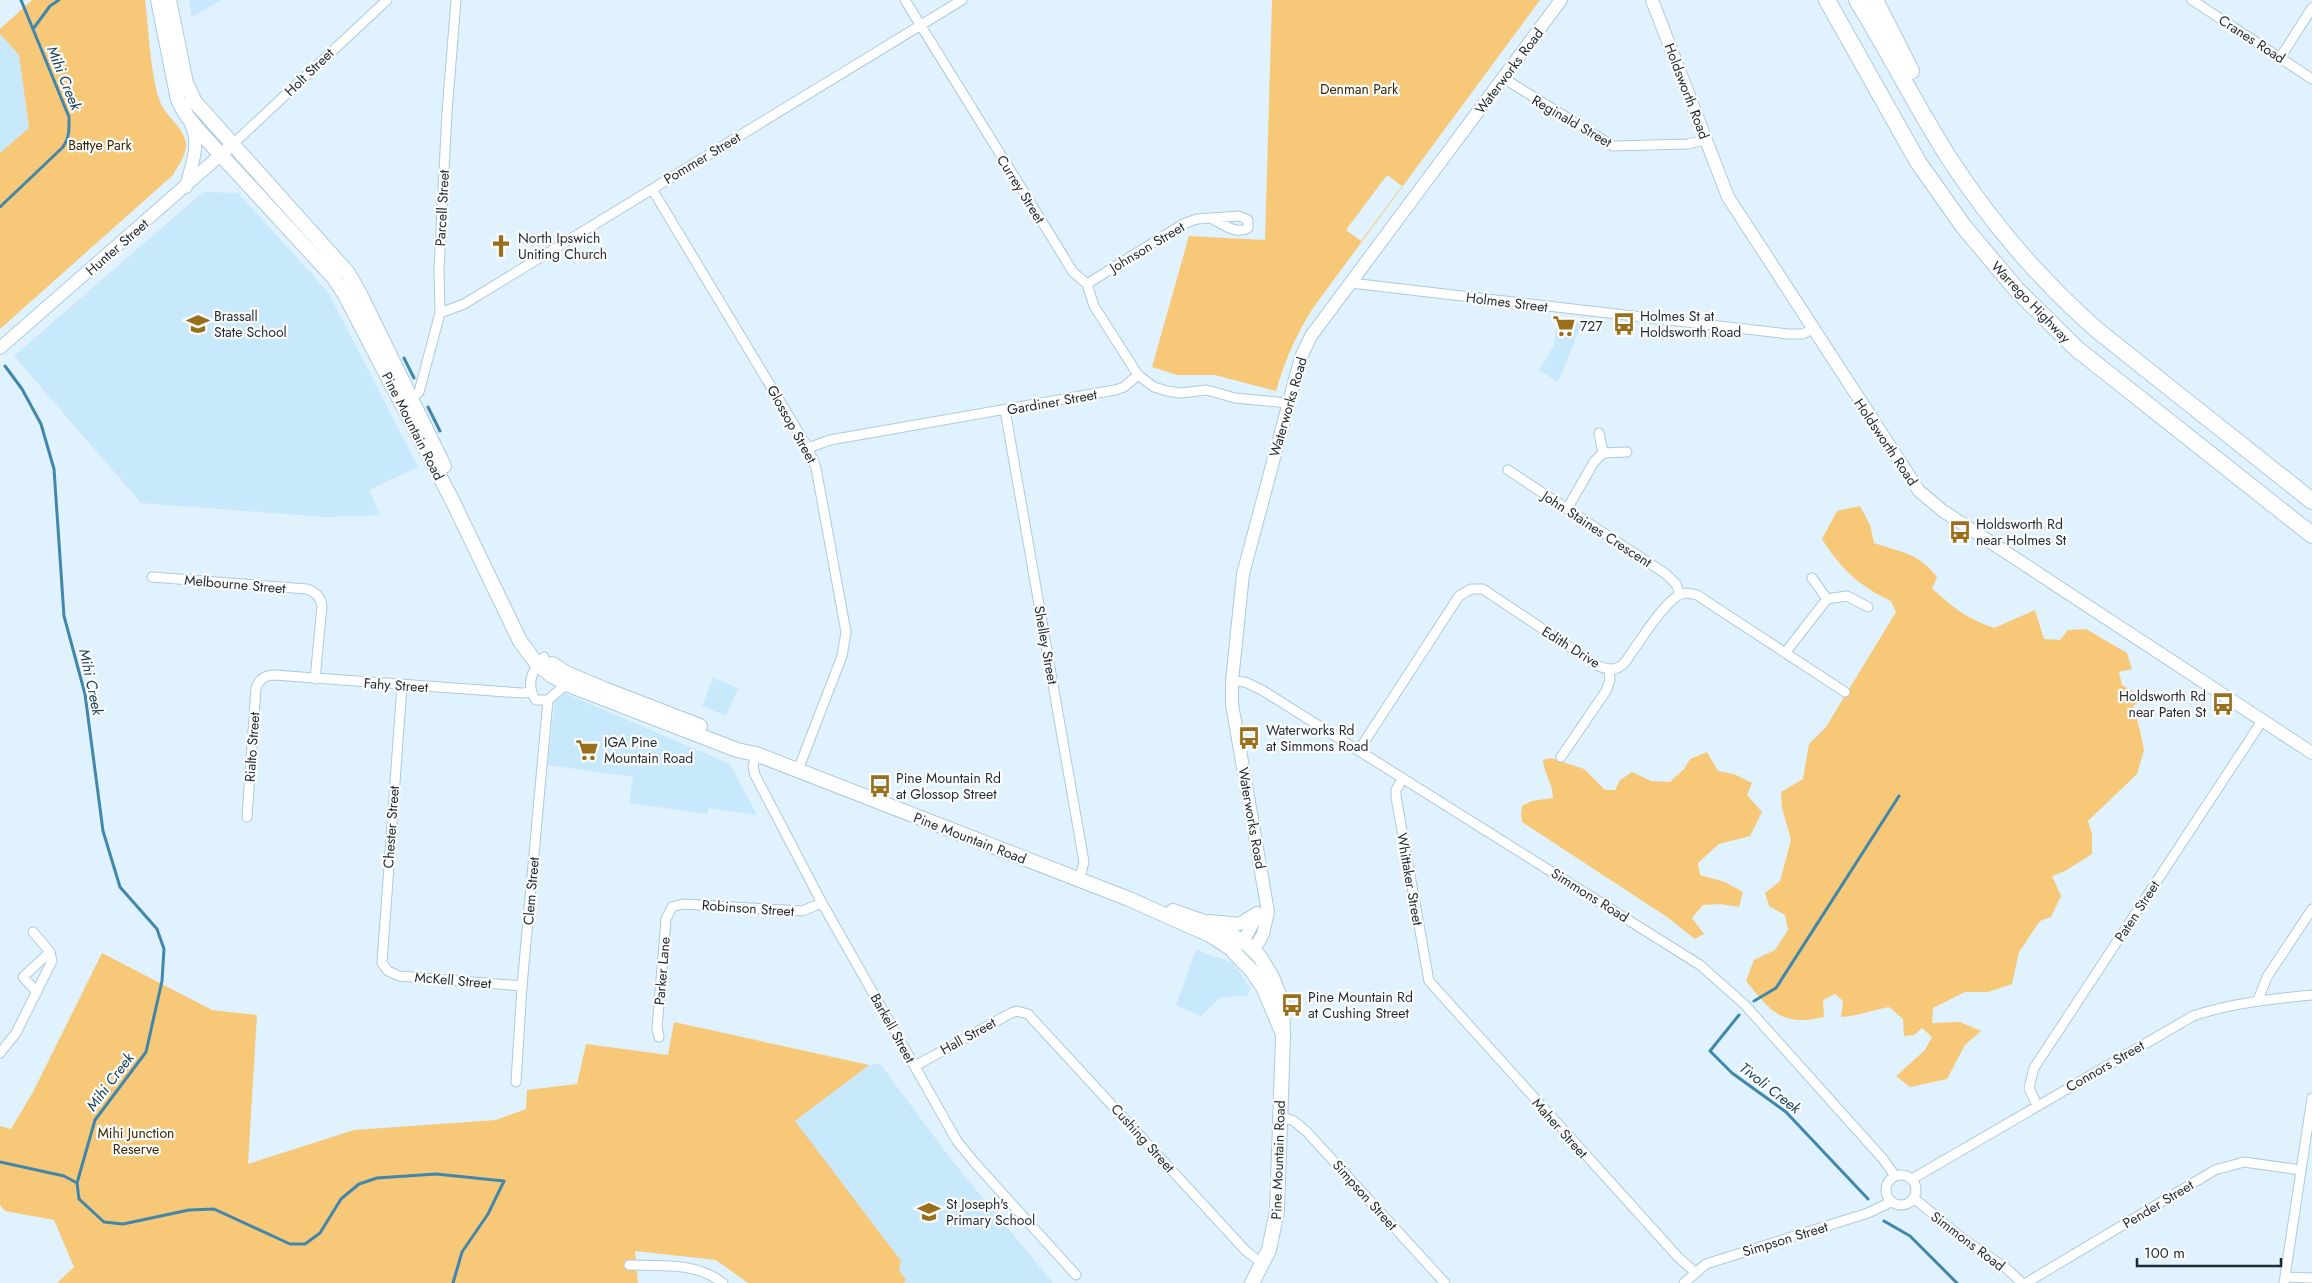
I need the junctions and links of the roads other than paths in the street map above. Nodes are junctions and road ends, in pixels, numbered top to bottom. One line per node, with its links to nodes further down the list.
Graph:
1 (158, 0): 18 (main road, Pine Mountain Road)
2 (168, 0): 21 (main road, Pine Mountain Road)
3 (387, 0): 21 (street, Holt Street)
4 (456, 0): 28 (street, Parcell Street)
5 (905, 0): 14 (street, Currey Street)
6 (962, 0): 14 (street, Pommer Street)
7 (1561, 0): 16 (main road, Waterworks Road)
8 (1652, 0): 20 (main road, Holdsworth Road)
9 (1827, 0): 42 (highway, Warrego Highway)
10 (1858, 0): 19 (highway, Warrego Highway)
11 (1875, 0): 19 (highway)
12 (2192, 0): 15 (street, Cranes Road)
13 (2312, 8): 15 (street)
14 (921, 26): 24 (street, Pommer Street); 27 (street, Currey Street)
15 (2280, 58): 17 (street, Cranes Road)
16 (1503, 78): 20 (street, Reginald Street); 26 (main road, Waterworks Road)
17 (2312, 79)
18 (187, 116): 22 (main road, Pine Mountain Road); 23 (main road)
19 (1934, 133): 40 (highway, Warrego Highway)
20 (1705, 140): 29 (main road, Holdsworth Road)
21 (233, 144): 22 (main road, Hunter Street); 32 (main road, Pine Mountain Road)
22 (221, 154): 23 (main road, Hunter Street); 32 (main road, Pine Mountain Road)
23 (186, 187): 30 (main road, Hunter Street)
24 (652, 189): 28 (street, Pommer Street); 36 (street, Glossop Street)
25 (1211, 218): 27 (street, Johnson Street)
26 (1351, 283): 29 (street, Holmes Street); 33 (main road, Waterworks Road)
27 (1086, 284): 31 (street, Currey Street)
28 (440, 313): 32 (street, Parcell Street)
29 (1812, 329): 59 (main road, Holdsworth Road)
30 (0, 348)
31 (1138, 375): 33 (street); 34 (street, Gardiner Street)
32 (406, 401): 49 (main road, Pine Mountain Road)
33 (1288, 403): 53 (main road, Waterworks Road)
34 (1005, 410): 36 (street, Gardiner Street); 67 (street, Shelley Street)
35 (1599, 432): 38 (street)
36 (808, 448): 64 (street, Glossop Street)
37 (1627, 452): 38 (street)
38 (1603, 454): 41 (street)
39 (1508, 470): 41 (street, John Staines Crescent)
40 (2312, 500)
41 (1567, 509): 45 (street, John Staines Crescent)
42 (2312, 535)
43 (152, 577): 52 (street, Melbourne Street)
44 (1812, 578): 46 (street)
45 (1680, 594): 48 (street); 50 (street, Edith Drive)
46 (1827, 599): 47 (street); 48 (street)
47 (1868, 607)
48 (1785, 653): 57 (street)
49 (540, 660): 54 (main road, Pine Mountain Road); 56 (street)
50 (1609, 669): 60 (street, Edith Drive); 63 (street)
51 (261, 679): 52 (street, Fahy Street); 66 (street, Rialto Street)
52 (315, 679): 55 (street, Fahy Street)
53 (1232, 681): 60 (street, Simmons Road); 68 (main road, Waterworks Road)
54 (565, 683): 58 (street); 61 (main road, Pine Mountain Road)
55 (402, 685): 56 (street, Fahy Street); 79 (street, Chester Street)
56 (531, 692): 58 (street)
57 (1844, 692)
58 (548, 700): 81 (street, Clem Street)
59 (2262, 720): 62 (main road, Holdsworth Road); 92 (street, Paten Street)
60 (1359, 750): 65 (street, Simmons Road)
61 (756, 754): 64 (main road, Pine Mountain Road); 70 (street, Barkell Street)
62 (2312, 754)
63 (1561, 757)
64 (798, 770): 67 (main road, Pine Mountain Road)
65 (1403, 778): 80 (street, Whittaker Street); 95 (street, Simmons Road)
66 (247, 817)
67 (1079, 880): 69 (main road, Pine Mountain Road)
68 (1264, 891): 73 (main road, Waterworks Road); 76 (main road, Waterworks Road)
69 (1129, 899): 74 (main road, Pine Mountain Road); 78 (main road, Pine Mountain Road)
70 (822, 903): 71 (street, Robinson Street); 89 (street, Barkell Street)
71 (672, 907): 87 (street, Parker Lane)
72 (2312, 909): 84 (street)
73 (1257, 913): 74 (main road); 76 (main road, Waterworks Road)
74 (1205, 921): 76 (main road, Pine Mountain Road)
75 (33, 932): 77 (street)
76 (1248, 946): 78 (main road); 86 (main road, Pine Mountain Road)
77 (50, 952): 82 (street); 82 (street)
78 (1240, 956): 86 (main road, Pine Mountain Road)
79 (385, 968): 81 (street, McKell Street)
80 (1429, 981): 101 (street, Maher Street)
81 (522, 986): 90 (street, Clem Street)
82 (37, 992): 88 (street)
83 (2312, 994): 84 (street, Connors Street)
84 (2258, 1000): 92 (street, Connors Street)
85 (1024, 1012): 89 (street, Hall Street); 99 (street, Cushing Street)
86 (1282, 1032): 93 (main road, Pine Mountain Road)
87 (659, 1037)
88 (0, 1053)
89 (915, 1066): 102 (street, Barkell Street)
90 (516, 1082)
91 (2312, 1098): 94 (street)
92 (2037, 1105): 96 (street, Connors Street)
93 (1280, 1116): 99 (main road, Pine Mountain Road); 107 (street, Simpson Street)
94 (2301, 1170): 104 (street); 110 (street, Pender Street)
95 (1895, 1176): 96 (street); 98 (street)
96 (1912, 1179): 97 (street)
97 (1915, 1198): 98 (street); 109 (street, Simmons Road)
98 (1891, 1202): 101 (street, Simpson Street)
99 (1263, 1264): 106 (main road, Pine Mountain Road)
100 (629, 1265): 105 (street)
101 (1695, 1272): 108 (street, Simpson Street)
102 (1076, 1275)
103 (2312, 1278): 104 (street)
104 (2284, 1280)
105 (723, 1283)
106 (1252, 1283)
107 (1445, 1283)
108 (1684, 1283)
109 (2022, 1283)
110 (2026, 1283)

